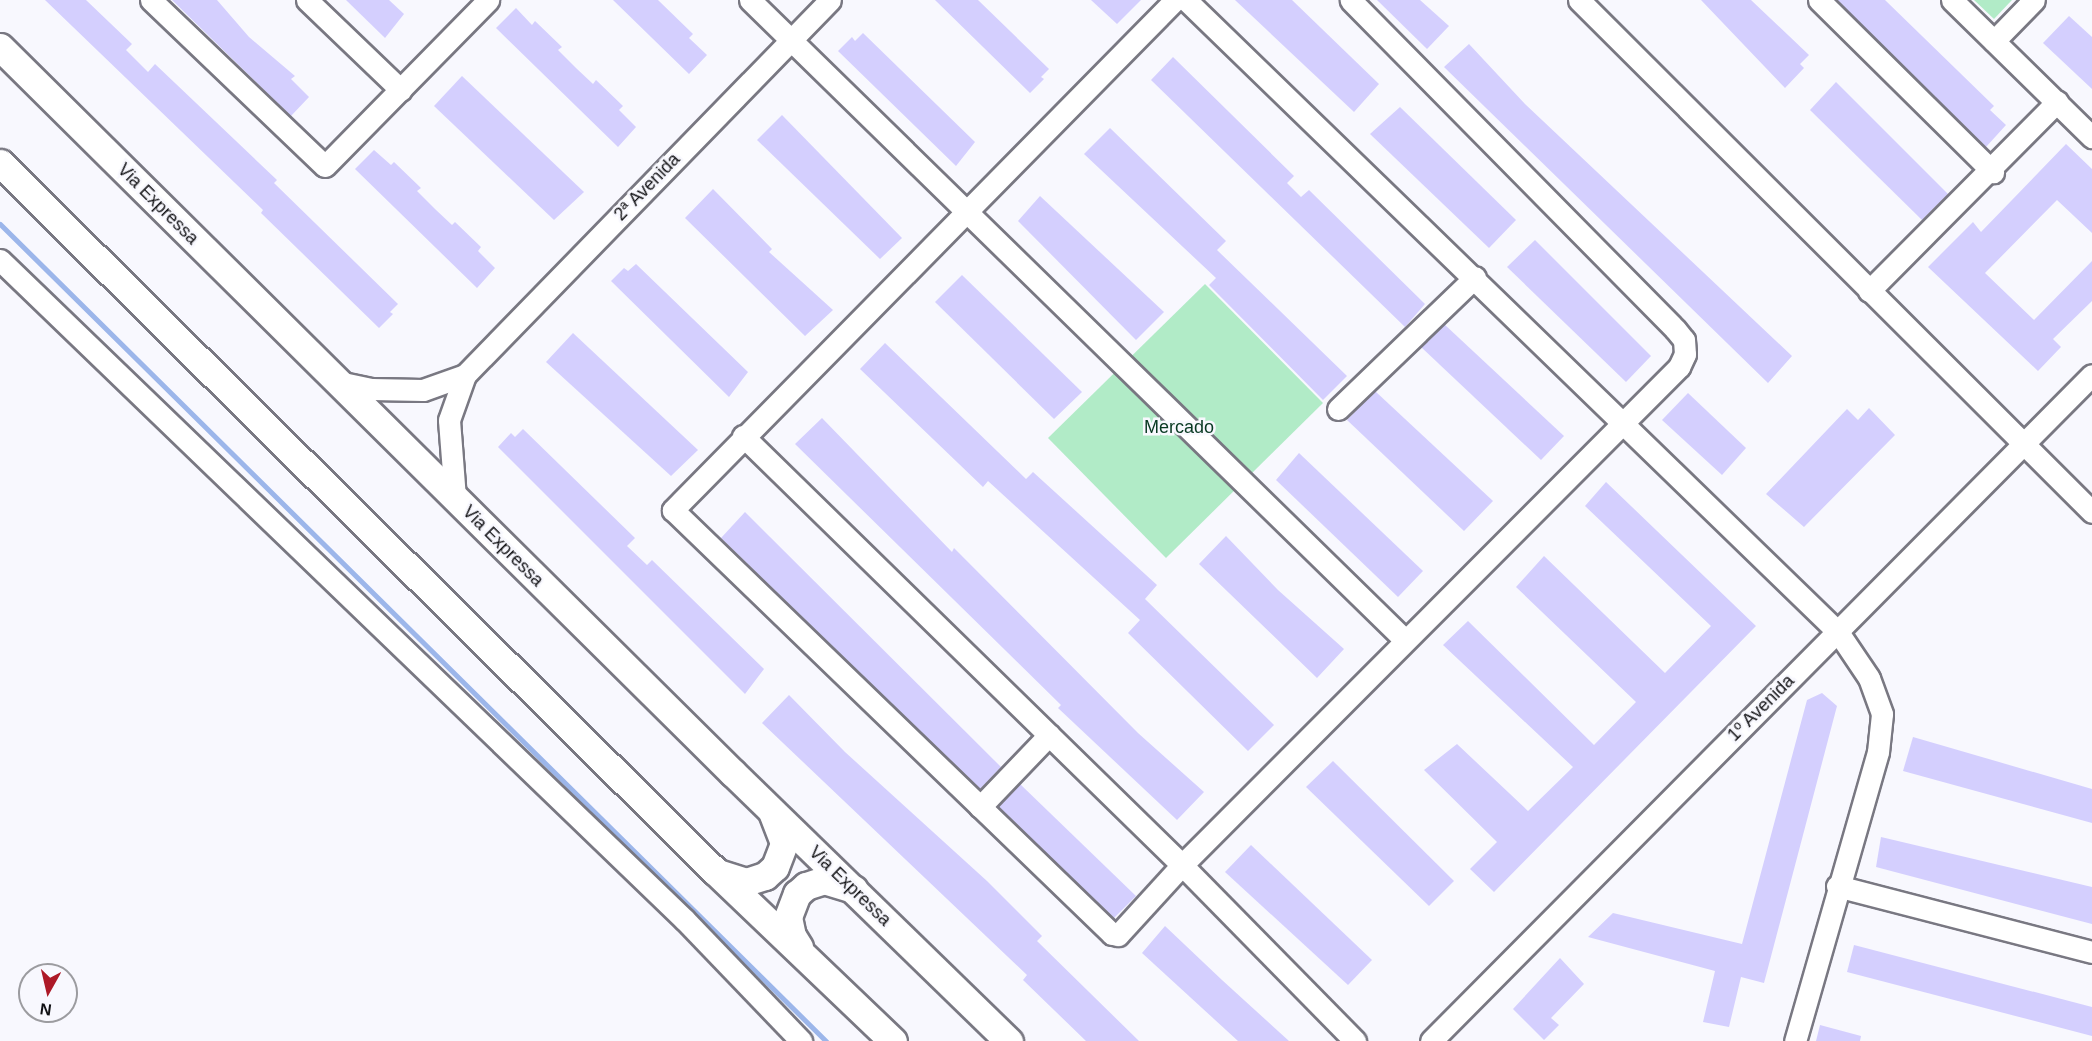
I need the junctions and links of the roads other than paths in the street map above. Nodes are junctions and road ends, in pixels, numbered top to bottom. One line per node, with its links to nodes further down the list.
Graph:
1 (151, 0): 16 (street)
2 (307, 0): 16 (street)
3 (488, 0): 16 (street)
4 (750, 0): 13 (street)
5 (830, 0): 13 (street, 2ª Avenida)
6 (1175, 0): 21 (street)
7 (1186, 0): 23 (street)
8 (1351, 0): 29 (street)
9 (1579, 0): 24 (street)
10 (1819, 0): 20 (street)
11 (1952, 0): 14 (street)
12 (2034, 0): 14 (street)
13 (791, 38): 21 (street); 25 (street, 2ª Avenida)
14 (1994, 41): 17 (street)
15 (0, 47): 27 (main road, Via Expressa)
16 (400, 90)
17 (2057, 102): 18 (street); 20 (street)
18 (2092, 137)
19 (0, 163): 40 (main road)
20 (1993, 171): 24 (street)
21 (967, 210): 30 (street); 35 (street)
22 (0, 260): 45 (street)
23 (1475, 277): 28 (street); 29 (street)
24 (1869, 291): 31 (street)
25 (465, 375): 27 (street); 32 (street)
26 (2092, 375): 31 (street, 1º Avenida)
27 (338, 382): 32 (main road, Via Expressa)
28 (1338, 409)
29 (1624, 421): 34 (street); 35 (street)
30 (743, 436): 36 (street); 37 (street)
31 (2024, 447): 33 (street); 34 (street, 1º Avenida)
32 (454, 498): 38 (main road, Via Expressa)
33 (2092, 512)
34 (1838, 632): 41 (street); 49 (street, 1º Avenida)
35 (1405, 640): 39 (street)
36 (1049, 735): 37 (street); 39 (street)
37 (980, 807): 39 (street)
38 (771, 811): 40 (main road); 42 (main road, Via Expressa)
39 (1182, 865): 48 (street)
40 (715, 871): 43 (main road)
41 (1837, 886): 44 (street); 50 (street)
42 (860, 893): 43 (main road); 47 (main road, Via Expressa)
43 (803, 952): 46 (main road)
44 (2092, 952)
45 (801, 1041)
46 (893, 1041)
47 (1009, 1041)
48 (1355, 1041)
49 (1431, 1041)
50 (1796, 1041)

